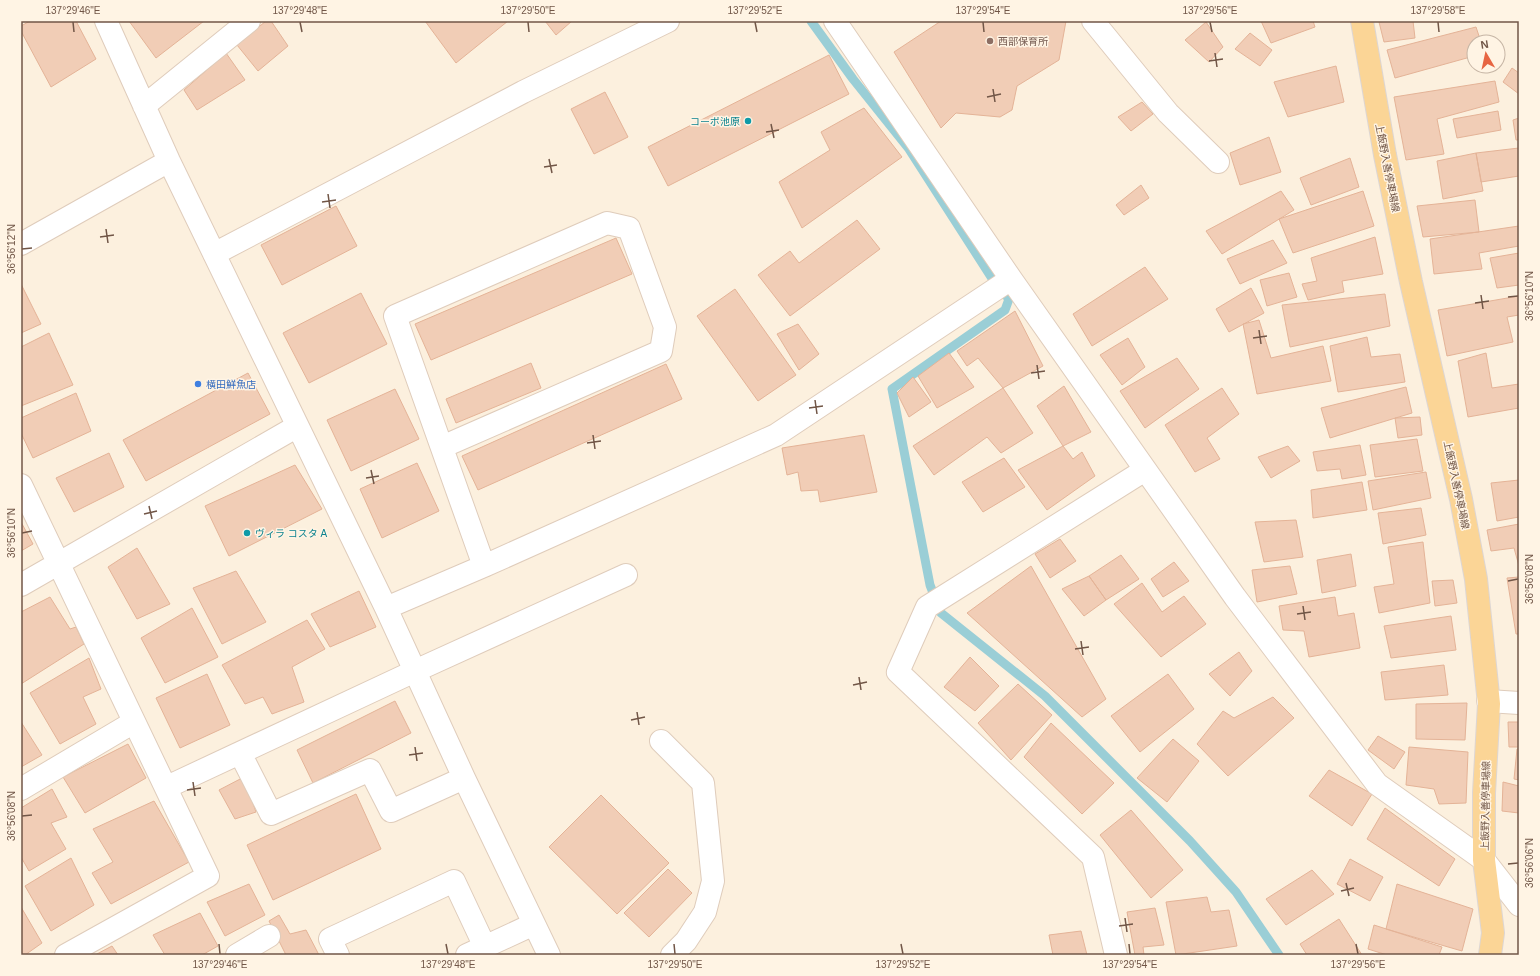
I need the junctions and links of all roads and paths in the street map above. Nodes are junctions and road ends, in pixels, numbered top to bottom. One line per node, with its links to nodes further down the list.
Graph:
1 (106, 21): 7 (street)
2 (249, 21): 7 (street)
3 (668, 21): 11 (street)
4 (834, 21): 12 (street)
5 (1093, 21): 9 (street)
6 (1362, 21): 23 (main road, 上飯野入善停車場線)
7 (144, 106): 8 (street)
8 (169, 161): 10 (street); 11 (street)
9 (1218, 162)
10 (21, 244)
11 (214, 254): 13 (street)
12 (1010, 279): 15 (street); 18 (street)
13 (296, 427): 17 (street); 21 (street)
14 (442, 448): 14 (street); 18 (street)
15 (1145, 470): 31 (street); 41 (street)
16 (21, 485): 17 (street)
17 (58, 564): 20 (street); 25 (street)
18 (484, 566): 21 (street)
19 (626, 576): 22 (street)
20 (21, 585)
21 (386, 608): 22 (street)
22 (415, 671): 27 (street); 28 (street)
23 (1488, 702): 24 (street); 31 (main road, 上飯野入善停車場線)
24 (1519, 704)
25 (134, 722): 29 (street); 30 (street)
26 (661, 741): 40 (street)
27 (240, 753): 28 (street); 29 (street)
28 (464, 778): 33 (street)
29 (167, 787): 36 (street)
30 (21, 789)
31 (1484, 860): 32 (street); 42 (main road, 上飯野入善停車場線)
32 (1519, 905)
33 (534, 924): 35 (street); 39 (street)
34 (269, 936): 37 (street)
35 (476, 951): 38 (street)
36 (66, 955)
37 (237, 955)
38 (338, 955)
39 (549, 955)
40 (672, 955)
41 (1116, 955)
42 (1490, 955)

